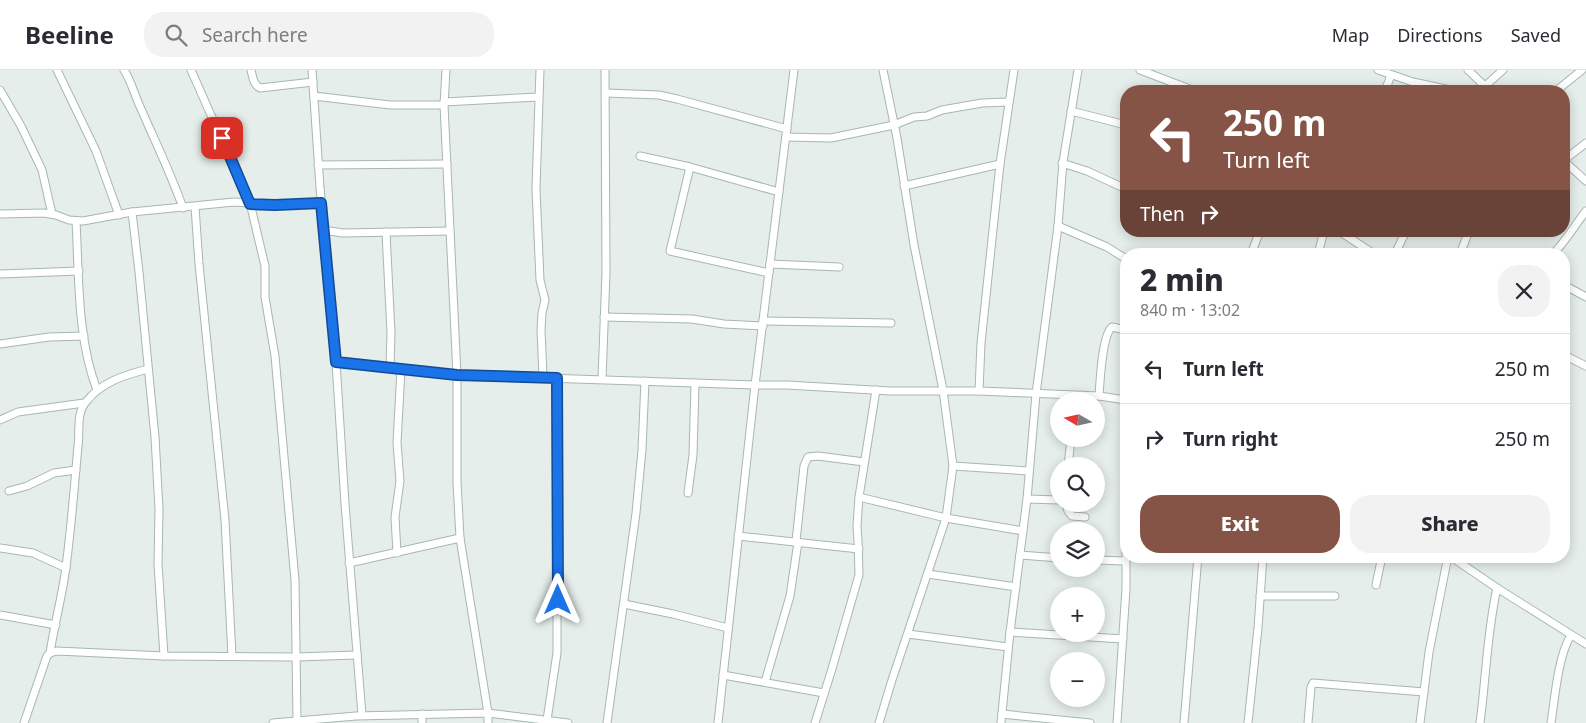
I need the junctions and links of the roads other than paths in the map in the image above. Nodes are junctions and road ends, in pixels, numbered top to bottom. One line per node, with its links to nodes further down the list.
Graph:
1 (57, 70): 57 (street)
2 (124, 70): 52 (street)
3 (191, 70): 50 (street)
4 (252, 70): 19 (street)
5 (312, 70): 19 (street)
6 (446, 70): 31 (street)
7 (540, 70): 29 (street)
8 (605, 70): 27 (street)
9 (794, 70): 35 (street)
10 (882, 70): 34 (street)
11 (1014, 70): 30 (street)
12 (1078, 70): 32 (street)
13 (1140, 70): 20 (street)
14 (1378, 70): 18 (street)
15 (1468, 70): 23 (street)
16 (1503, 70): 24 (street)
17 (1582, 70): 25 (street)
18 (1391, 75): 21 (street); 22 (street)
19 (313, 82): 28 (street)
20 (1179, 85)
21 (1387, 85)
22 (1431, 85)
23 (1483, 85)
24 (1490, 85)
25 (1563, 85)
26 (0, 90): 56 (street)
27 (606, 93): 35 (street); 76 (street)
28 (314, 96): 31 (street); 42 (street)
29 (538, 97): 31 (street); 89 (street)
30 (1009, 102): 34 (street); 41 (street)
31 (444, 103): 40 (street)
32 (1071, 111): 33 (street); 39 (street)
33 (1120, 123)
34 (894, 125): 35 (street); 46 (street)
35 (787, 133): 48 (street)
36 (1586, 143): 38 (street)
37 (640, 156): 44 (street)
38 (1570, 156)
39 (1062, 163): 47 (street); 59 (street)
40 (447, 164): 42 (street); 61 (street)
41 (1000, 164): 46 (street); 98 (street)
42 (318, 165): 49 (street)
43 (1570, 166): 45 (street)
44 (690, 167): 48 (street); 72 (street)
45 (1586, 181)
46 (904, 186): 97 (street)
47 (1120, 186)
48 (779, 192): 69 (street)
49 (321, 203): 50 (street); 60 (street)
50 (250, 204): 51 (street); 157 (street)
51 (195, 207): 52 (street); 156 (street)
52 (183, 208): 54 (street)
53 (1586, 211): 63 (street)
54 (132, 212): 57 (street); 87 (street)
55 (0, 214): 56 (street)
56 (52, 214): 58 (street)
57 (119, 215): 58 (street)
58 (76, 221): 71 (street)
59 (1058, 226): 68 (street); 100 (street)
60 (323, 230): 62 (street); 83 (street)
61 (450, 230): 62 (street); 88 (street)
62 (386, 232): 85 (street)
63 (1570, 232)
64 (1348, 237): 66 (street)
65 (1567, 237): 67 (street)
66 (1365, 248)
67 (1558, 248)
68 (1120, 256)
69 (770, 264): 70 (street); 72 (street)
70 (838, 266)
71 (79, 271): 73 (street); 80 (street)
72 (769, 273): 77 (street)
73 (0, 274)
74 (1570, 288): 75 (street)
75 (1586, 297)
76 (604, 317): 77 (street); 91 (street)
77 (763, 323): 78 (street); 94 (street)
78 (891, 323)
79 (1120, 329): 99 (street)
80 (84, 336): 81 (street); 95 (street)
81 (0, 344)
82 (1570, 358): 84 (street)
83 (336, 362): 85 (street); 129 (street)
84 (1586, 366)
85 (390, 368): 86 (street)
86 (401, 369): 88 (street); 124 (street)
87 (148, 370): 95 (street); 155 (street)
88 (457, 375): 89 (street); 120 (street)
89 (543, 377): 90 (street)
90 (557, 378): 91 (street); 167 (street)
91 (602, 379): 92 (street)
92 (645, 381): 93 (street); 143 (street)
93 (695, 383): 94 (street); 111 (street)
94 (755, 385): 96 (street); 119 (street)
95 (98, 390): 104 (street)
96 (876, 390): 97 (street); 106 (street)
97 (943, 390): 98 (street); 107 (street)
98 (979, 391): 100 (street)
99 (1099, 392)
100 (1036, 394): 101 (street); 109 (street)
101 (1050, 395)
102 (1105, 397): 103 (street)
103 (1120, 399)
104 (84, 403): 105 (street); 108 (street)
105 (0, 420)
106 (864, 462): 112 (street); 121 (street)
107 (953, 466): 109 (street); 117 (street)
108 (76, 470): 110 (street); 136 (street)
109 (1029, 471): 113 (street)
110 (9, 491)
111 (688, 493)
112 (859, 497): 117 (street); 123 (street)
113 (1027, 499): 114 (street); 118 (street)
114 (1050, 500)
115 (1069, 512): 116 (street)
116 (1085, 517)
117 (946, 518): 118 (street); 137 (street)
118 (1023, 531): 125 (street)
119 (738, 536): 121 (street); 146 (street)
120 (460, 538): 124 (street); 162 (street)
121 (797, 542): 123 (street); 159 (street)
122 (0, 548): 136 (street)
123 (858, 549): 161 (street)
124 (397, 552): 129 (street)
125 (1020, 555): 126 (street); 139 (street)
126 (1050, 557)
127 (1105, 561): 128 (street)
128 (1120, 562)
129 (349, 563): 154 (street)
130 (1126, 563): 150 (street)
131 (1197, 563): 181 (street)
132 (1262, 563): 141 (street)
133 (1381, 563): 138 (street)
134 (1448, 563): 160 (street)
135 (1460, 563): 140 (street)
136 (66, 568): 145 (street)
137 (928, 574): 139 (street); 148 (street)
138 (1376, 585)
139 (1016, 587): 147 (street)
140 (1497, 588): 149 (street); 185 (street)
141 (1260, 596): 142 (street); 182 (street)
142 (1335, 596)
143 (624, 604): 146 (street); 174 (street)
144 (0, 615): 145 (street)
145 (56, 625): 153 (street)
146 (728, 628): 158 (street)
147 (1010, 632): 150 (street); 152 (street)
148 (908, 634): 152 (street); 177 (street)
149 (1571, 634): 151 (street); 186 (street)
150 (1122, 639): 180 (street)
151 (1586, 644)
152 (1008, 647): 164 (street)
153 (50, 653): 155 (street); 169 (street)
154 (357, 655): 157 (street); 165 (street)
155 (164, 656): 156 (street)
156 (232, 656): 157 (street)
157 (296, 657): 168 (street)
158 (723, 675): 159 (street); 175 (street)
159 (765, 682): 161 (street)
160 (1424, 692): 183 (street); 184 (street)
161 (824, 693): 176 (street)
162 (488, 713): 163 (street); 167 (street); 172 (street)
163 (422, 714): 165 (street); 171 (street)
164 (1002, 714): 178 (street); 179 (street)
165 (362, 716): 166 (street)
166 (334, 720): 168 (street)
167 (547, 720): 173 (street)
168 (297, 721): 170 (street)
169 (24, 723)
170 (273, 723)
171 (422, 723)
172 (488, 723)
173 (568, 723)
174 (607, 723)
175 (718, 723)
176 (815, 723)
177 (880, 723)
178 (1001, 723)
179 (1090, 723)
180 (1117, 723)
181 (1184, 723)
182 (1248, 723)
183 (1308, 723)
184 (1420, 723)
185 (1480, 723)
186 (1551, 723)

